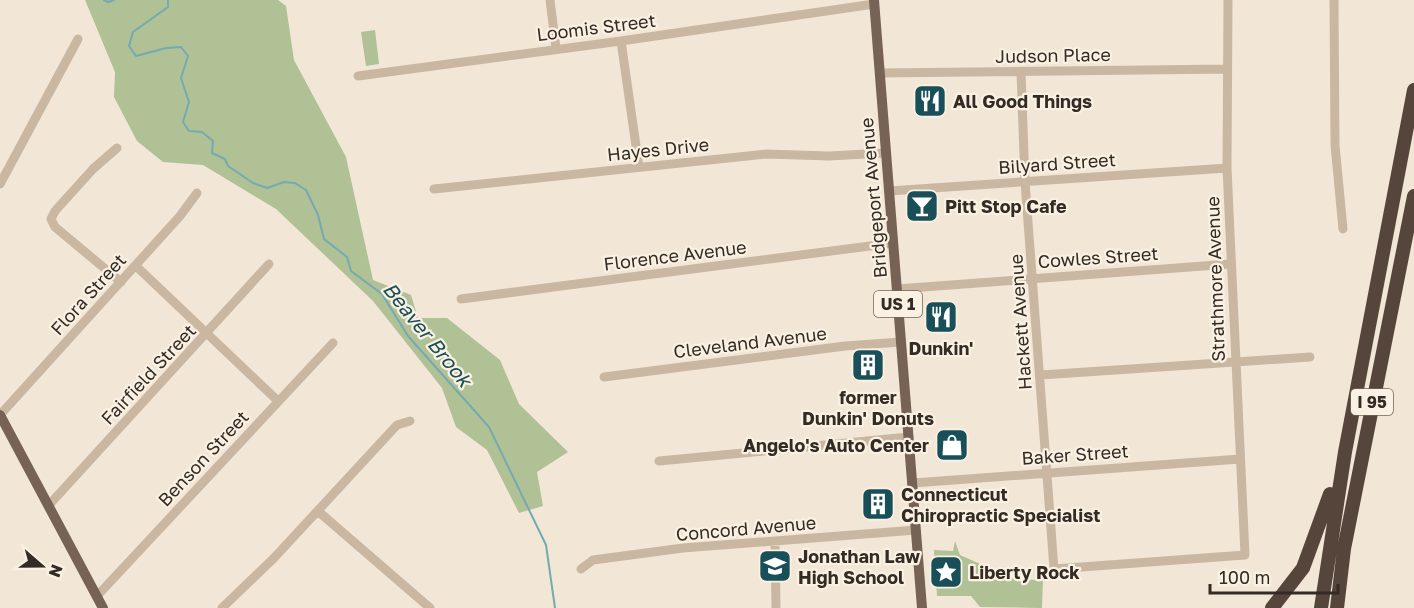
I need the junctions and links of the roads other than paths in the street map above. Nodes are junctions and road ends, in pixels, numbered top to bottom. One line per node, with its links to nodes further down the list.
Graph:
1 (550, 0): 7 (street)
2 (1228, 0): 8 (street, Strathmore Avenue)
3 (1334, 0): 23 (street)
4 (874, 2): 6 (street, Loomis Street); 10 (main road, Bridgeport Avenue / US 1)
5 (78, 39): 18 (street)
6 (621, 41): 7 (street, Loomis Street); 15 (street)
7 (556, 48): 11 (street, Loomis Street)
8 (1227, 69): 9 (street, Judson Place); 16 (street, Strathmore Avenue)
9 (1021, 72): 10 (street, Judson Place); 17 (street, Hackett Avenue)
10 (880, 73): 14 (main road, Bridgeport Avenue / US 1)
11 (358, 76)
12 (1414, 90): 43 (highway, I 95)
13 (117, 148): 29 (street)
14 (885, 153): 15 (street, Hayes Drive); 20 (main road, Bridgeport Avenue / US 1)
15 (639, 167): 19 (street, Hayes Drive)
16 (1227, 168): 17 (street, Bilyard Street); 26 (street, Strathmore Avenue)
17 (1025, 182): 20 (street, Bilyard Street); 28 (street, Hackett Avenue)
18 (0, 184)
19 (435, 189)
20 (889, 191): 24 (main road, Bridgeport Avenue / US 1)
21 (197, 193): 27 (street, Flora Street)
22 (1414, 196): 62 (highway, I 95)
23 (1343, 229)
24 (893, 243): 30 (main road, Bridgeport Avenue / US 1); 31 (street, Florence Avenue)
25 (269, 264): 32 (street, Fairfield Street)
26 (1230, 264): 28 (street, Cowles Street); 36 (street, Strathmore Avenue)
27 (136, 266): 29 (street, Flora Street); 32 (street)
28 (1033, 278): 30 (street, Cowles Street); 37 (street, Hackett Avenue)
29 (121, 282): 40 (street, Flora Street)
30 (897, 289): 33 (main road, Bridgeport Avenue / US 1)
31 (461, 299)
32 (208, 333): 39 (street); 48 (street, Fairfield Street)
33 (901, 342): 38 (street, Cleveland Avenue); 42 (main road, Bridgeport Avenue / US 1)
34 (333, 343): 39 (street, Benson Street)
35 (1310, 357): 36 (street)
36 (1235, 362): 37 (street); 44 (street, Strathmore Avenue)
37 (1041, 375): 46 (street, Hackett Avenue)
38 (603, 377)
39 (278, 401): 54 (street, Benson Street)
40 (0, 415): 48 (main road)
41 (410, 421): 49 (street)
42 (909, 437): 45 (street); 47 (main road, Bridgeport Avenue / US 1)
43 (1345, 452): 60 (highway); 61 (highway, I 95)
44 (1240, 459): 46 (street, Baker Street); 53 (street, Strathmore Avenue)
45 (659, 461)
46 (1047, 473): 47 (street, Baker Street); 53 (street, Hackett Avenue)
47 (913, 483): 50 (main road, Bridgeport Avenue / US 1)
48 (49, 506): 54 (main road)
49 (319, 512): 56 (street); 57 (street)
50 (916, 530): 51 (street, Concord Avenue); 59 (main road, Bridgeport Avenue / US 1)
51 (775, 542): 52 (street, Concord Avenue); 58 (street)
52 (581, 569)
53 (1054, 569)
54 (97, 596): 55 (main road)
55 (103, 608)
56 (222, 608)
57 (430, 608)
58 (776, 608)
59 (922, 608)
60 (1272, 608)
61 (1321, 608)
62 (1337, 608)

